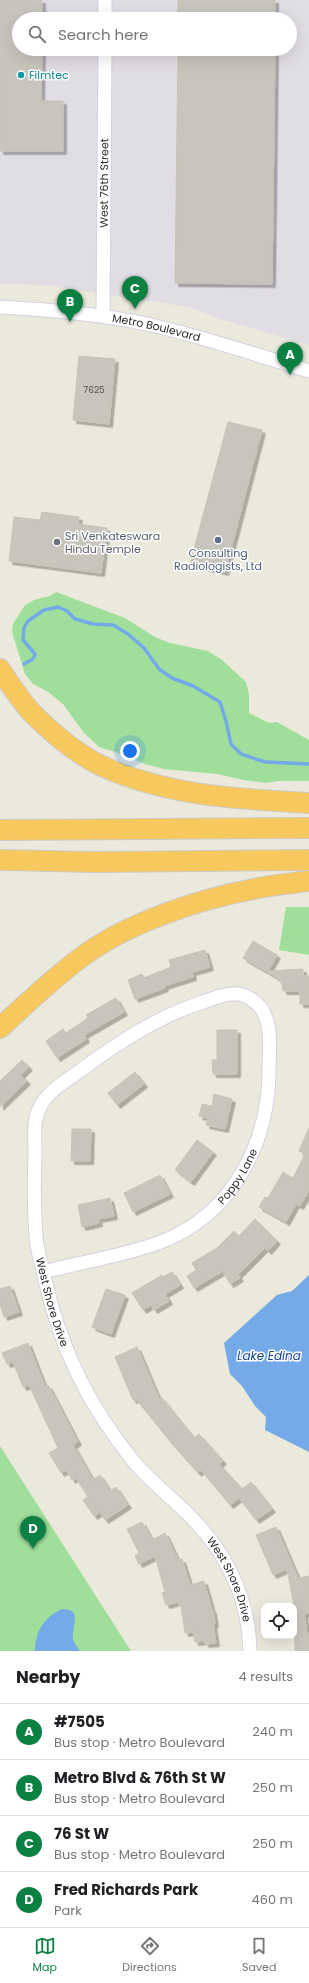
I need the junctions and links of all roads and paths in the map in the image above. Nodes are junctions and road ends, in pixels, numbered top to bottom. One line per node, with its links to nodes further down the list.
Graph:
1 (105, 0): 2 (street)
2 (105, 12)
3 (104, 56): 5 (street, West 76th Street)
4 (0, 307): 5 (street, Metro Boulevard)
5 (103, 316): 6 (street, Metro Boulevard)
6 (309, 371)
7 (0, 669): 8 (highway)
8 (309, 803)
9 (309, 828): 10 (highway)
10 (0, 830)
11 (0, 860): 12 (highway)
12 (309, 860)
13 (309, 881): 15 (highway)
14 (220, 996): 16 (street, West Shore Drive); 16 (street, Poppy Lane)
15 (0, 1028)
16 (43, 1272): 17 (street, West Shore Drive)
17 (250, 1651)

